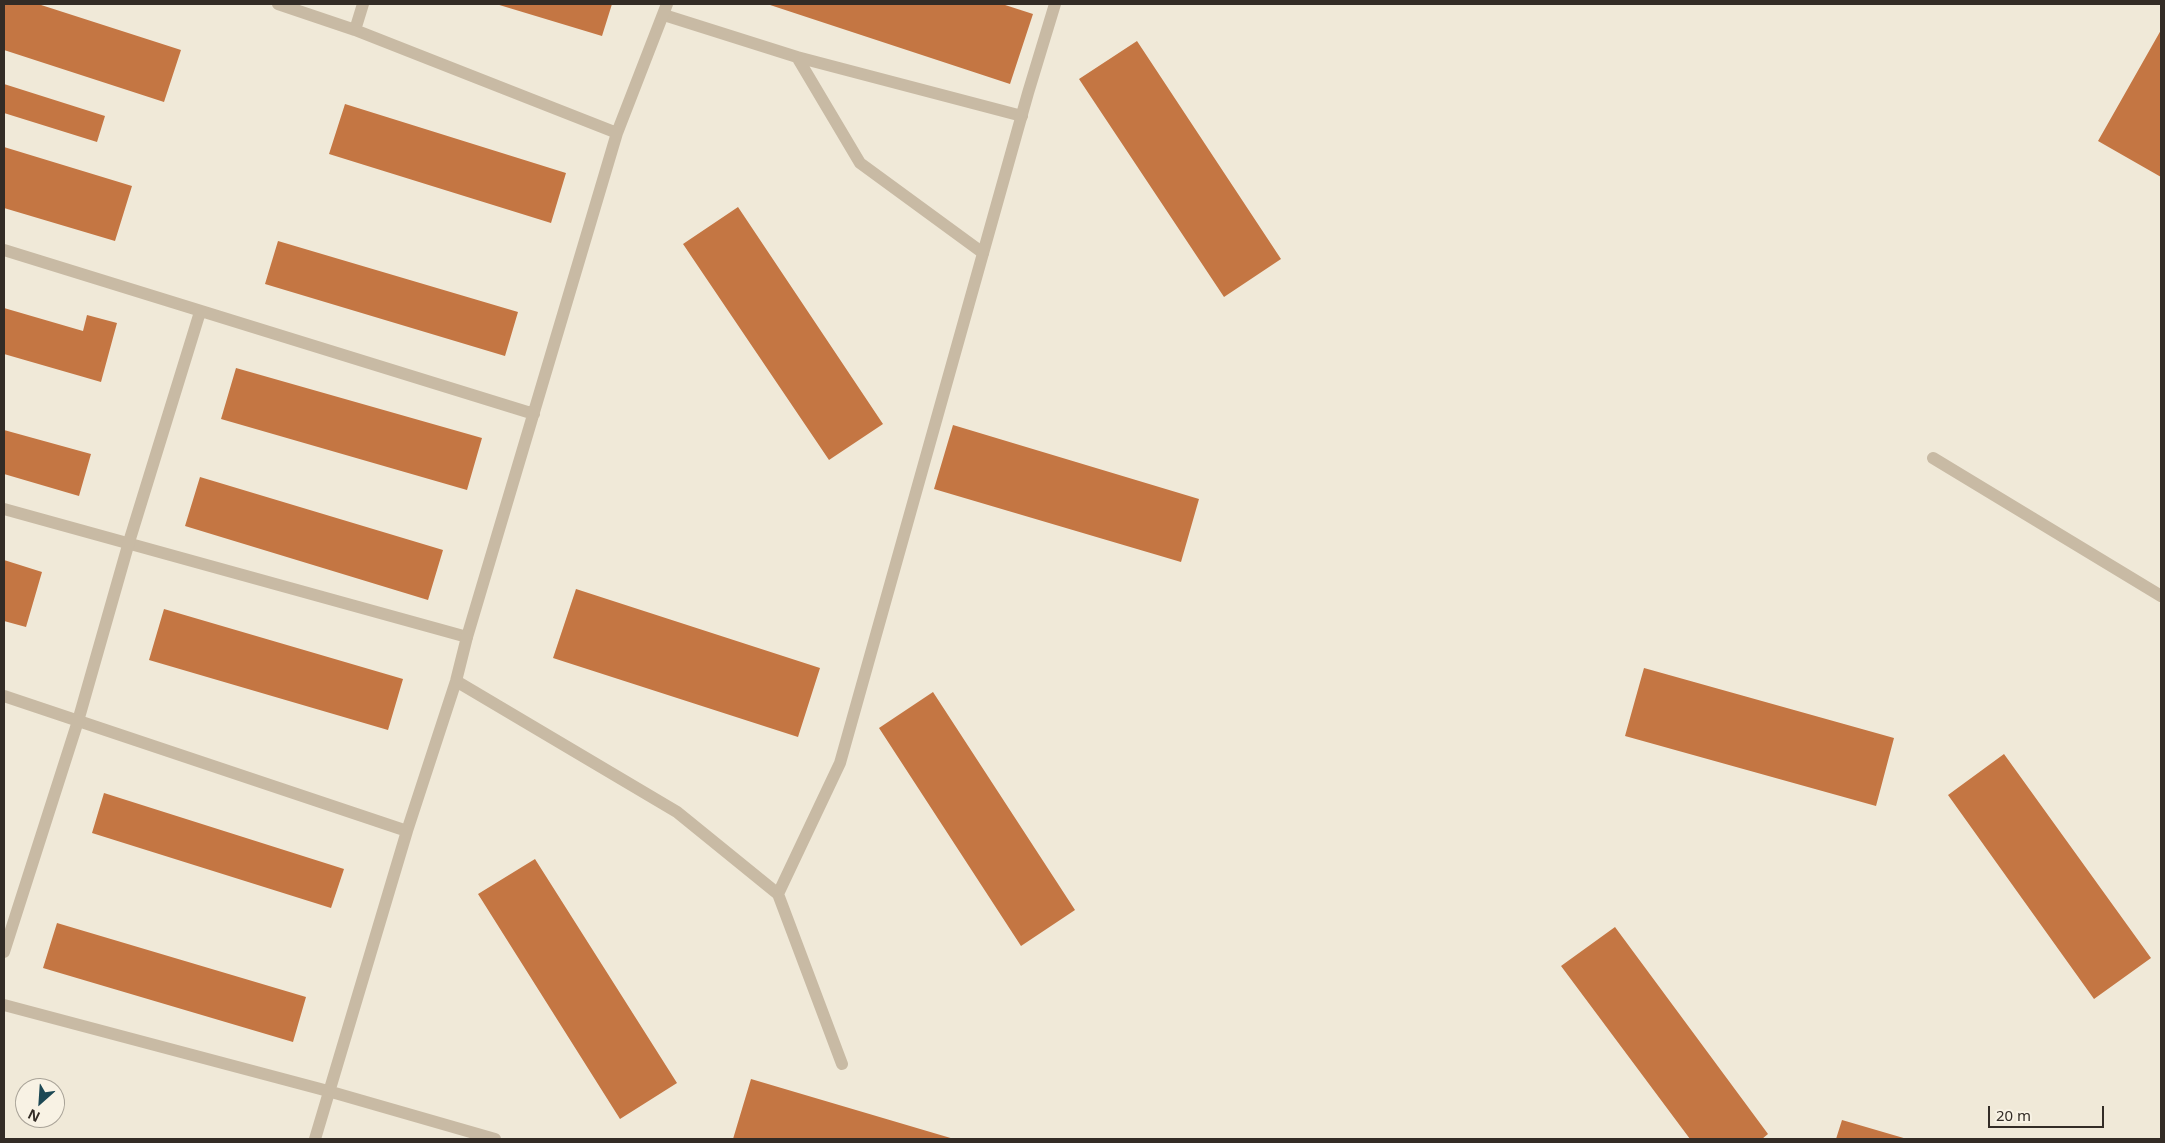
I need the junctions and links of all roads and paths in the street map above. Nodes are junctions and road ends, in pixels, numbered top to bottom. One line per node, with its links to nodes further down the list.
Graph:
1 (278, 4): 5 (street)
2 (363, 4): 5 (street)
3 (1056, 4): 7 (street)
4 (666, 9): 6 (street); 8 (street)
5 (355, 30): 8 (street)
6 (797, 57): 7 (street); 10 (street)
7 (1022, 116): 10 (street)
8 (617, 132): 12 (street)
9 (4, 250): 11 (street)
10 (983, 253): 22 (street)
11 (200, 312): 12 (street); 15 (street)
12 (534, 414): 17 (street)
13 (1933, 458): 16 (street)
14 (4, 508): 15 (street)
15 (129, 542): 17 (street); 20 (street)
16 (2161, 596)
17 (467, 637): 18 (street)
18 (456, 681): 21 (street); 22 (street)
19 (4, 696): 20 (street)
20 (78, 721): 21 (street); 23 (street)
21 (407, 831): 26 (street)
22 (778, 894): 25 (street)
23 (4, 952)
24 (4, 1005): 26 (street)
25 (842, 1064)
26 (328, 1091): 27 (street); 28 (street)
27 (315, 1139)
28 (495, 1139)

